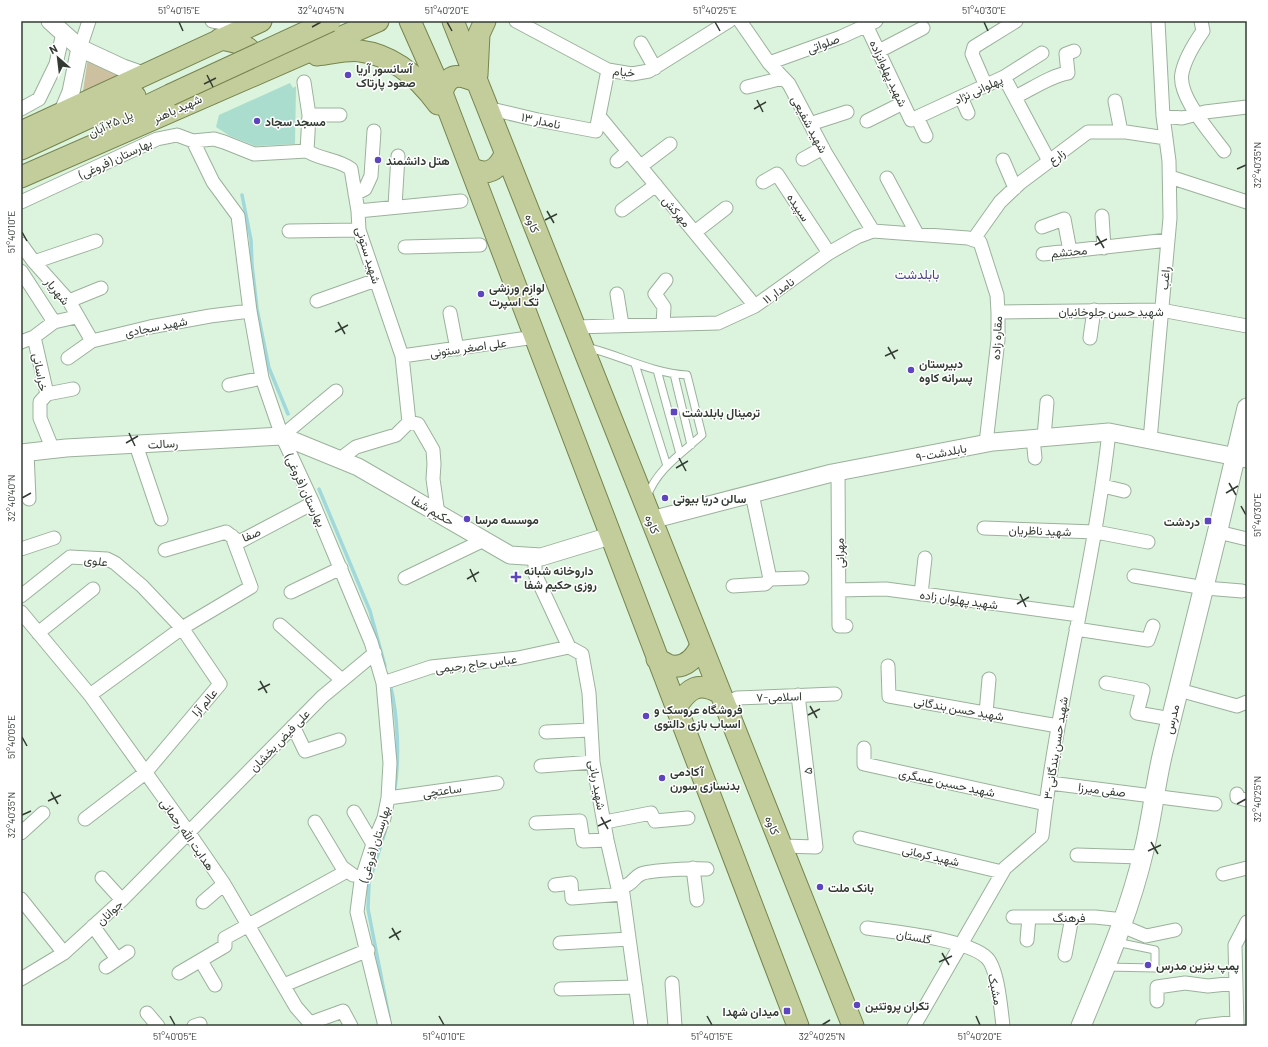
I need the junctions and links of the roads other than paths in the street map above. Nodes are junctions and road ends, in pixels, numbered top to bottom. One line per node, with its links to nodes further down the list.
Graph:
1 (50, 21): 17 (street)
2 (88, 21): 21 (street)
3 (298, 21): 65 (main road, پل ۲۵ آبان)
4 (330, 21): 75 (main road, پل ۲۵ آبان, bridge)
5 (378, 21): 25 (main road, شهید باهنر)
6 (410, 21): 37 (main road)
7 (453, 21): 34 (main road, کاوه)
8 (484, 21): 34 (main road)
9 (516, 21): 28 (street, خیام)
10 (729, 21): 27 (street, خیام)
11 (1158, 21): 52 (street, راغب)
12 (1201, 21): 48 (street)
13 (744, 22): 26 (street, شهید شفیعی)
14 (871, 23): 22 (street, شهید پهلوانزاده); 26 (street, صلواتی)
15 (1009, 23): 35 (street)
16 (253, 25): 19 (main road)
17 (60, 27): 21 (street); 44 (street)
18 (923, 28): 22 (street)
19 (216, 30): 29 (main road); 31 (main road)
20 (641, 43): 27 (street)
21 (80, 48): 29 (street); 45 (street)
22 (878, 51): 41 (street, شهید پهلوانزاده)
23 (1074, 51): 39 (street)
24 (1042, 53): 30 (street, پهلوانی نژاد)
25 (298, 57): 31 (main road, شهید باهنر); 56 (main road)
26 (768, 63): 32 (street, شهید شفیعی)
27 (655, 68): 28 (street, خیام)
28 (608, 70): 51 (street)
29 (142, 75): 45 (main road)
30 (1004, 77): 35 (street, پهلوانی نژاد); 39 (street)
31 (247, 78): 78 (main road, شهید باهنر)
32 (783, 78): 36 (street); 55 (street, شهید شفیعی)
33 (304, 82): 49 (street)
34 (477, 82): 37 (main road); 43 (main road, کاوه)
35 (986, 86): 38 (street, پهلوانی نژاد)
36 (747, 87)
37 (442, 93): 56 (main road)
38 (961, 97): 47 (street); 53 (street, پهلوانی نژاد)
39 (1015, 97): 74 (street)
40 (1115, 101): 59 (street)
41 (903, 103): 53 (street, شهید پهلوانزاده); 54 (street)
42 (1247, 107): 48 (street)
43 (487, 108): 51 (street, ۱۳ نامدار); 69 (main road, کاوه)
44 (21, 109)
45 (63, 112): 58 (main road)
46 (847, 112): 55 (street)
47 (968, 113)
48 (1196, 114): 52 (street); 68 (street)
49 (308, 115): 50 (street); 66 (street)
50 (340, 115)
51 (599, 116): 67 (street, مهرکش)
52 (1163, 116): 61 (street, راغب)
53 (914, 119): 60 (street, شهید پهلوانزاده)
54 (867, 121)
55 (810, 124): 64 (street, شهید شفیعی)
56 (455, 127): 77 (main road)
57 (374, 131): 84 (street)
58 (21, 132)
59 (1121, 132): 61 (street, زارع); 74 (street, زارع)
60 (926, 136)
61 (1166, 138): 79 (street, راغب)
62 (193, 141): 66 (street, شهید ستونی); 86 (street, بهارستان (فروغی)); 120 (street, بهارستان (فروغی))
63 (670, 144): 76 (street)
64 (823, 148): 71 (street); 96 (street, شهید شفیعی)
65 (21, 149)
66 (307, 150): 84 (street, شهید ستونی)
67 (628, 151): 72 (street); 76 (street, مهرکش)
68 (1224, 151)
69 (505, 154): 77 (main road); 128 (main road, کاوه)
70 (398, 156): 88 (street)
71 (803, 158)
72 (617, 160)
73 (1004, 160): 83 (street)
74 (1049, 161): 83 (street, زارع)
75 (21, 163)
76 (641, 166): 82 (street, مهرکش)
77 (470, 168): 129 (main road)
78 (21, 177)
79 (1170, 177): 87 (street); 100 (street, راغب)
80 (887, 178): 98 (street)
81 (763, 182): 107 (street, سپیده)
82 (656, 186): 91 (street); 97 (street, مهرکش)
83 (1015, 188): 99 (street, زارع)
84 (356, 194): 90 (street, شهید ستونی)
85 (461, 201): 88 (street)
86 (21, 202)
87 (1247, 202)
88 (395, 206): 90 (street)
89 (726, 208): 97 (street)
90 (358, 210): 95 (street, شهید ستونی)
91 (622, 210)
92 (1102, 216): 105 (street)
93 (1042, 227): 106 (street)
94 (289, 230): 95 (street)
95 (360, 230): 111 (street, شهید ستونی)
96 (873, 231): 98 (street, ۱۱ نامدار); 107 (street, ۱۱ نامدار)
97 (695, 232): 117 (street, مهرکش)
98 (917, 234): 99 (street, ۱۱ نامدار)
99 (973, 240): 121 (street, مقاره زاده)
100 (1168, 240): 105 (street, محتشم); 119 (street, راغب)
101 (96, 241): 109 (street)
102 (21, 244): 109 (street, شهریار)
103 (480, 245): 104 (street)
104 (405, 247)
105 (1104, 248): 106 (street, محتشم)
106 (1070, 251): 108 (street, محتشم)
107 (829, 253): 117 (street, ۱۱ نامدار)
108 (1043, 254)
109 (34, 262): 115 (street, شهریار)
110 (21, 271): 124 (street)
111 (376, 280): 116 (street); 136 (street, شهید ستونی)
112 (666, 280): 125 (street)
113 (101, 288): 115 (street)
114 (617, 294): 126 (street)
115 (69, 301): 123 (street, شهریار)
116 (318, 301)
117 (755, 306): 125 (street, ۱۱ نامدار)
118 (1094, 310): 119 (street, شهید حسن جلوخانیان); 121 (street, شهید حسن جلوخانیان); 131 (street)
119 (1161, 310): 127 (street, شهید حسن جلوخانیان); 152 (street, راغب)
120 (250, 311): 132 (street, شهید سجادی); 141 (street, بهارستان (فروغی))
121 (998, 312): 153 (street, مقاره زاده)
122 (450, 313): 135 (street)
123 (76, 317): 124 (street); 132 (street, شهریار)
124 (54, 322): 130 (street)
125 (663, 324): 126 (street, ۱۱ نامدار)
126 (622, 325): 128 (street, ۱۱ نامدار)
127 (1247, 326)
128 (575, 327): 134 (main road, کاوه)
129 (535, 337): 135 (street, علی اصغر ستونی); 176 (main road)
130 (34, 338): 133 (street); 145 (street, خراسانی)
131 (1090, 338)
132 (92, 341): 137 (street, شهید سجادی)
133 (21, 342)
134 (582, 347): 138 (lane); 169 (main road, کاوه)
135 (457, 349): 136 (street, علی اصغر ستونی)
136 (402, 356): 148 (street, شهید ستونی)
137 (68, 358)
138 (635, 364): 139 (lane); 162 (lane)
139 (657, 370): 140 (lane); 158 (lane)
140 (674, 374): 155 (lane); 155 (lane)
141 (262, 378): 142 (street); 150 (street, بهارستان (فروغی))
142 (229, 386)
143 (73, 389): 145 (street)
144 (336, 391): 150 (street)
145 (47, 394): 156 (street, خراسانی)
146 (1047, 402): 151 (street)
147 (1247, 408): 160 (main road, مدرس)
148 (409, 422): 161 (street); 170 (street)
149 (1109, 432): 151 (street, ۹-بابلدشت); 152 (street, ۹-بابلدشت); 164 (street, ۳-شهید حسن بندگانی)
150 (282, 436): 154 (street, رسالت); 161 (street, حکیم شفا); 168 (street, بهارستان (فروغی))
151 (1039, 438): 153 (street, ۹-بابلدشت); 159 (street)
152 (1150, 440): 160 (street, ۹-بابلدشت)
153 (986, 443): 163 (street, ۹-بابلدشت)
154 (136, 445): 156 (street, رسالت); 171 (street)
155 (691, 445): 158 (lane)
156 (53, 450): 157 (street, رسالت)
157 (24, 453): 167 (street)
158 (680, 454): 162 (lane)
159 (1035, 458)
160 (1241, 458): 174 (main road, مدرس)
161 (340, 459): 170 (street, حکیم شفا)
162 (667, 466): 169 (lane)
163 (838, 472): 166 (street, ۹-بابلدشت); 193 (street, مهرانی)
164 (1103, 486): 165 (street); 173 (street, ۳-شهید حسن بندگانی)
165 (1124, 491)
166 (752, 494): 169 (street, ۹-بابلدشت); 189 (street)
167 (29, 499)
168 (313, 503): 175 (street, صفا); 185 (street, بهارستان (فروغی))
169 (648, 511): 206 (main road, کاوه)
170 (438, 514): 179 (street, حکیم شفا)
171 (161, 519)
172 (984, 528): 173 (street, شهید ناظریان)
173 (1096, 532): 180 (street, شهید ناظریان); 199 (street, ۳-شهید حسن بندگانی)
174 (1218, 532): 178 (street); 191 (main road, مدرس)
175 (232, 536): 182 (street, صفا); 203 (street)
176 (610, 536): 183 (street, حکیم شفا); 209 (main road)
177 (54, 538): 181 (street)
178 (1247, 539)
179 (484, 540): 183 (street, حکیم شفا); 187 (street)
180 (1148, 542)
181 (21, 549)
182 (165, 550)
183 (535, 556): 207 (street, شهید ربانی)
184 (925, 558): 196 (street)
185 (341, 568): 195 (street); 208 (street, بهارستان (فروغی))
186 (1134, 576): 191 (street)
187 (405, 578)
188 (802, 578): 189 (street)
189 (770, 579): 190 (street)
190 (733, 586)
191 (1205, 588): 194 (street); 215 (main road, مدرس)
192 (93, 589): 205 (street)
193 (839, 590): 196 (street, شهید پهلوان زاده); 201 (street, مهرانی)
194 (1242, 591)
195 (291, 592)
196 (921, 594): 199 (street, شهید پهلوان زاده)
197 (21, 596): 203 (street, علوی)
198 (21, 612): 205 (street, هدایت الله رحمانی)
199 (1079, 615): 204 (street, ۳-شهید حسن بندگانی)
200 (280, 625): 212 (street)
201 (846, 626)
202 (1153, 626): 204 (street)
203 (182, 628): 217 (street); 232 (street, عالم آرا)
204 (1076, 629): 225 (street, ۳-شهید حسن بندگانی)
205 (38, 632): 217 (street, هدایت الله رحمانی)
206 (701, 645): 209 (main road); 219 (main road, کاوه)
207 (569, 647): 213 (street, عباس حاج رحیمی); 226 (street, شهید ربانی)
208 (375, 652): 212 (street, علی فیض بخشان); 213 (street, بهارستان (فروغی))
209 (657, 659): 221 (main road)
210 (888, 666): 222 (street, شهید حسن بندگانی)
211 (989, 679): 222 (street)
212 (342, 680): 224 (street, علی فیض بخشان)
213 (387, 682): 236 (street, بهارستان (فروغی))
214 (1106, 683): 223 (street)
215 (1179, 690): 220 (street); 223 (main road, مدرس)
216 (835, 694): 218 (street, ۷-اسلامی)
217 (90, 695): 232 (street, هدایت الله رحمانی)
218 (798, 695): 219 (street, ۷-اسلامی); 251 (street, ۵)
219 (723, 699): 221 (main road); 251 (main road, کاوه)
220 (1247, 702)
221 (676, 707): 306 (main road)
222 (986, 713): 225 (street, شهید حسن بندگانی)
223 (1172, 719): 235 (main road, مدرس)
224 (293, 726): 228 (street); 247 (street, علی فیض بخشان)
225 (1058, 726): 234 (street, ۳-شهید حسن بندگانی)
226 (590, 730): 227 (street); 230 (street, شهید ربانی)
227 (546, 732)
228 (339, 740)
229 (864, 748): 237 (street, شهید حسین عسگری)
230 (593, 762): 231 (street); 244 (street, شهید ربانی)
231 (541, 766)
232 (145, 773): 242 (street); 247 (street, هدایت الله رحمانی)
233 (497, 783): 236 (street, ساعتچی)
234 (1050, 783): 235 (street, صفی میرزا); 237 (street, ۳-شهید حسن بندگانی)
235 (1154, 796): 238 (street, صفی میرزا); 253 (main road, مدرس)
236 (393, 797): 250 (street, بهارستان (فروغی))
237 (1046, 804): 258 (street, ۳-شهید حسن بندگانی)
238 (1215, 804)
239 (354, 812): 250 (street)
240 (43, 813): 246 (street)
241 (688, 818): 244 (street)
242 (85, 819)
243 (315, 822): 257 (street)
244 (605, 822): 249 (street, شهید ربانی)
245 (536, 823): 249 (street)
246 (21, 833)
247 (189, 833): 262 (street, هدایت الله رحمانی); 266 (street, جوانان)
248 (860, 838): 258 (street, شهید کرمانی)
249 (607, 840): 264 (street, شهید ربانی)
250 (372, 844): 261 (street, بهارستان (فروغی))
251 (782, 846): 307 (main road, کاوه)
252 (1077, 855): 253 (street)
253 (1142, 857): 276 (main road, مدرس)
254 (693, 868): 256 (street); 264 (street); 267 (street)
255 (1247, 868): 259 (street)
256 (707, 869)
257 (347, 871): 261 (street); 274 (street)
258 (1002, 872): 281 (street, ۳-شهید حسن بندگانی)
259 (1223, 874)
260 (102, 878): 266 (street)
261 (361, 881): 282 (street, بهارستان (فروغی))
262 (224, 884): 268 (street); 274 (street, هدایت الله رحمانی)
263 (555, 885): 264 (street)
264 (621, 891): 278 (street, شهید ربانی)
265 (21, 899): 284 (street)
266 (122, 900): 273 (street, جوانان)
267 (697, 900)
268 (203, 902)
269 (1013, 917): 270 (street, فرهنگ)
270 (1029, 917): 271 (street, فرهنگ); 279 (street)
271 (1072, 917): 276 (street, فرهنگ); 285 (street)
272 (1247, 922): 293 (street)
273 (93, 926): 284 (street, جوانان); 286 (street)
274 (247, 926): 287 (street); 295 (street, هدایت الله رحمانی)
275 (867, 928): 281 (street, گلستان)
276 (1120, 929): 277 (street, فرهنگ); 289 (main road, مدرس); 289 (lane)
277 (1175, 930)
278 (629, 939): 280 (street); 296 (street, شهید ربانی)
279 (1027, 940)
280 (560, 943)
281 (961, 944): 308 (street, ۳-شهید حسن بندگانی); 309 (street, مشبک)
282 (368, 950): 295 (street); 303 (street, بهارستان (فروغی))
283 (128, 952): 286 (street)
284 (64, 953): 291 (street, جوانان)
285 (1065, 955)
286 (117, 959): 288 (street)
287 (201, 961): 290 (street); 294 (street)
288 (106, 967)
289 (1106, 967): 310 (main road, مدرس)
290 (179, 973)
291 (23, 975)
292 (672, 983): 305 (street)
293 (1236, 983): 298 (street); 300 (street)
294 (215, 985)
295 (284, 985): 302 (street, هدایت الله رحمانی)
296 (636, 987): 297 (street); 304 (street, شهید ربانی)
297 (561, 989)
298 (1157, 1002)
299 (147, 1013): 301 (street)
300 (1237, 1024): 311 (street)
301 (158, 1026)
302 (351, 1026)
303 (385, 1026)
304 (641, 1026)
305 (675, 1026)
306 (798, 1026)
307 (854, 1026)
308 (914, 1026)
309 (1003, 1026)
310 (1081, 1026)
311 (1202, 1026)

